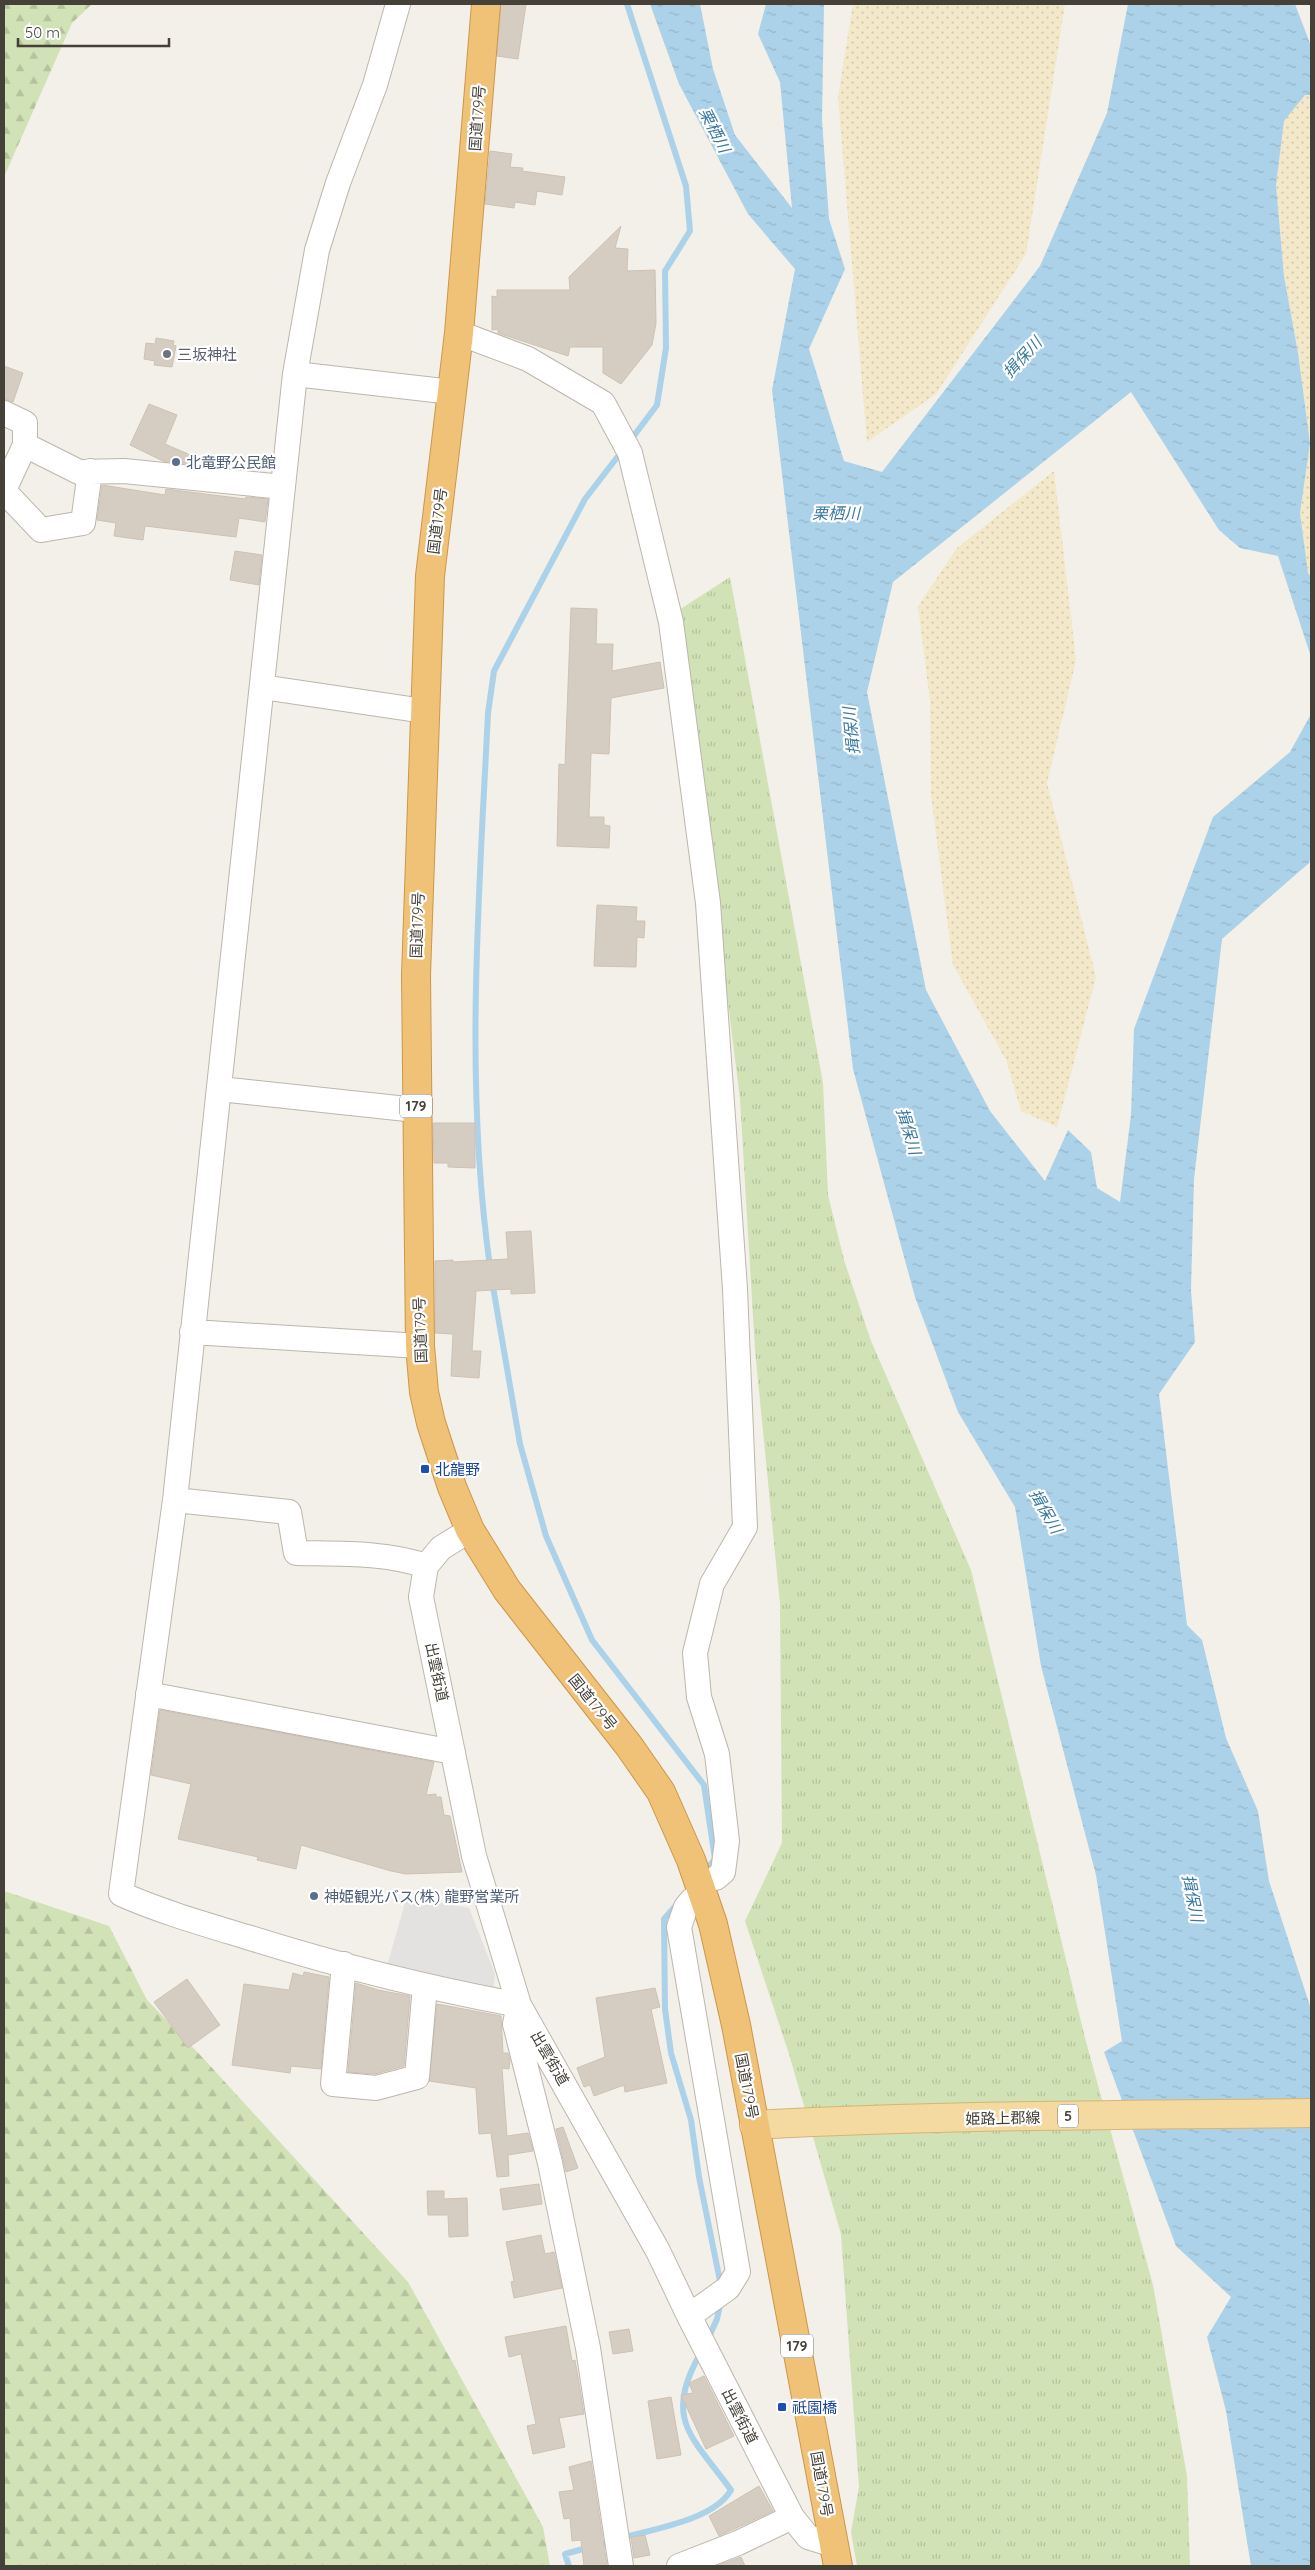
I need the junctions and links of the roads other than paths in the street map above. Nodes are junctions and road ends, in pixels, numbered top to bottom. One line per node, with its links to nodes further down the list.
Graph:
1 (398, 4): 4 (street)
2 (486, 4): 3 (highway, 国道179号 / 179)
3 (458, 333): 5 (highway, 国道179号 / 179); 22 (street)
4 (295, 374): 5 (street); 9 (street)
5 (452, 392): 12 (highway, 国道179号 / 179)
6 (4, 413): 7 (street)
7 (25, 445): 8 (street); 10 (street)
8 (90, 471): 9 (street); 10 (street)
9 (283, 487): 11 (street)
10 (4, 491)
11 (262, 687): 12 (street); 13 (street)
12 (424, 711): 14 (highway, 国道179号 / 179)
13 (220, 1089): 14 (street); 15 (street)
14 (416, 1110): 16 (highway, 国道179号 / 179)
15 (192, 1332): 16 (street); 17 (street)
16 (420, 1346): 18 (highway, 国道179号 / 179)
17 (176, 1500): 19 (street); 20 (street)
18 (470, 1530): 19 (street); 28 (highway, 国道179号 / 179)
19 (426, 1566): 21 (street, 出雲街道)
20 (148, 1694): 21 (street); 24 (street)
21 (453, 1752): 26 (street, 出雲街道)
22 (716, 1878)
23 (692, 1900): 29 (street)
24 (344, 1964): 25 (street); 25 (street)
25 (425, 1986): 26 (street)
26 (519, 2005): 29 (street, 出雲街道); 32 (street)
27 (1311, 2113): 28 (main road, 姫路上郡線 / 5)
28 (754, 2126): 31 (highway, 国道179号 / 179)
29 (688, 2316): 30 (street, 出雲街道)
30 (792, 2517): 31 (street, 出雲街道); 33 (street)
31 (836, 2556)
32 (621, 2566)
33 (679, 2566)

